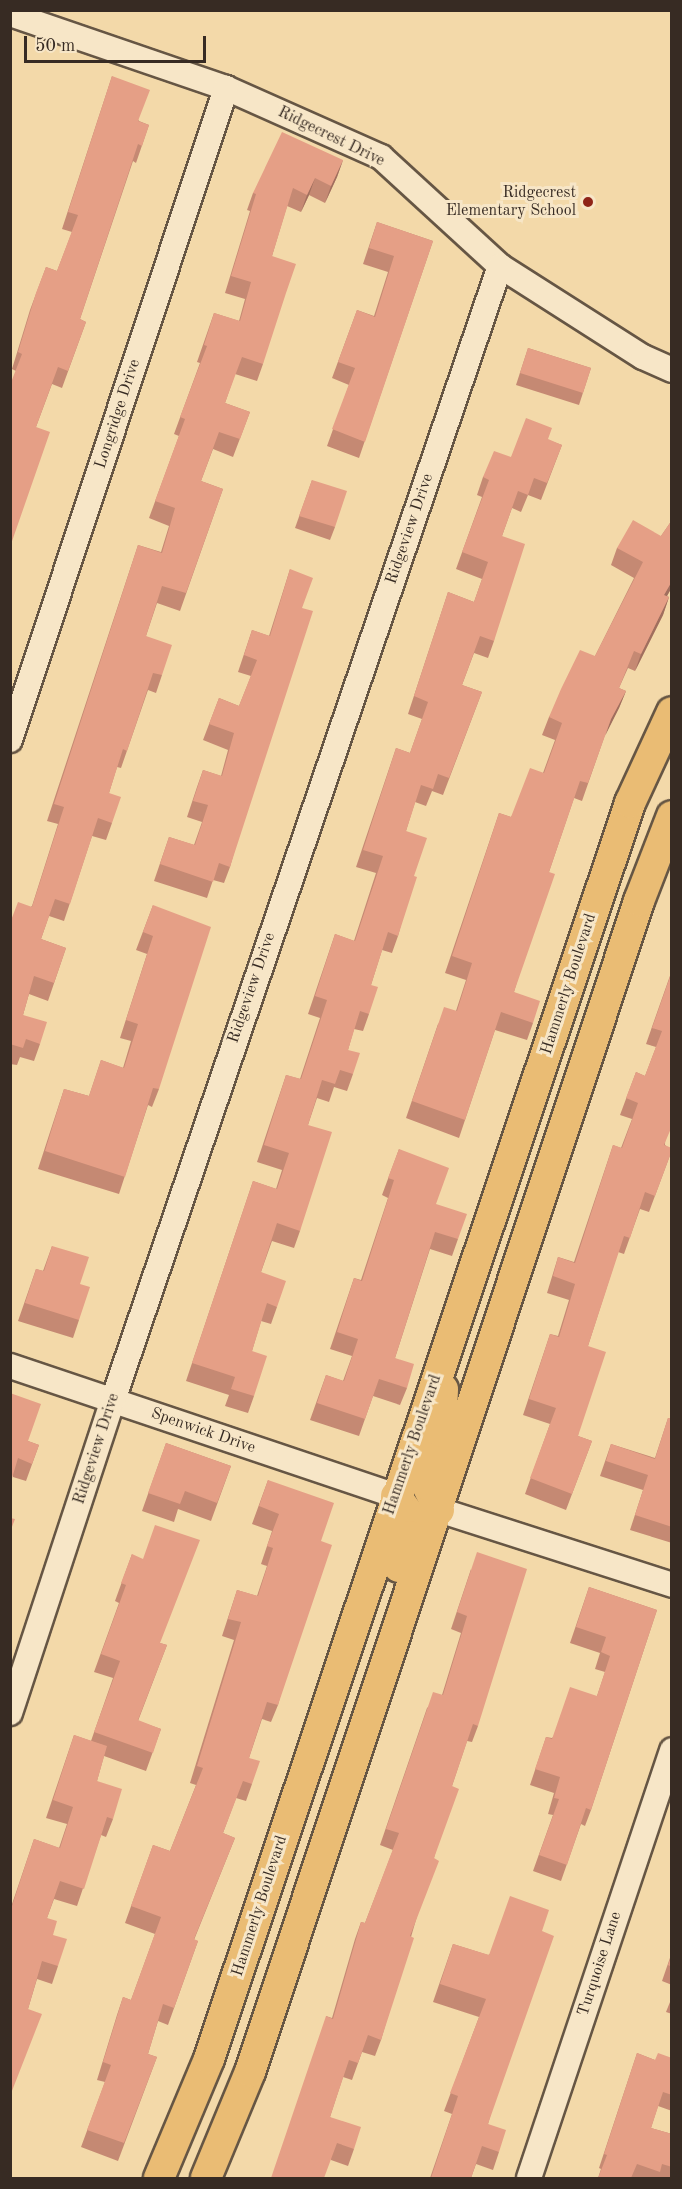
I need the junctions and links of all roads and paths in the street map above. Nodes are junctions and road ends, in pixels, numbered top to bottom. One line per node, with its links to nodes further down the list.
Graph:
1 (10, 14): 2 (street, Ridgecrest Drive)
2 (226, 88): 3 (street, Ridgecrest Drive); 6 (street, Longridge Drive)
3 (500, 266): 4 (street, Ridgecrest Drive); 13 (street, Ridgeview Drive)
4 (672, 370)
5 (672, 712): 7 (main road, Hammerly Boulevard)
6 (10, 740)
7 (630, 803): 8 (main road); 9 (main road, Hammerly Boulevard)
8 (671, 817): 10 (main road)
9 (528, 1110): 10 (main road); 11 (main road, Hammerly Boulevard)
10 (565, 1123): 15 (main road)
11 (445, 1351): 14 (main road, Hammerly Boulevard); 15 (main road)
12 (10, 1366): 13 (street, Spenwick Drive)
13 (113, 1400): 14 (street, Spenwick Drive); 18 (street, Ridgeview Drive)
14 (396, 1496): 17 (main road); 20 (main road, Hammerly Boulevard)
15 (439, 1510): 16 (street); 17 (main road)
16 (672, 1585)
17 (394, 1643): 21 (main road)
18 (10, 1713)
19 (672, 1750): 24 (street, Turquoise Lane)
20 (231, 1994): 21 (main road); 22 (main road, Hammerly Boulevard)
21 (271, 2008): 23 (main road)
22 (159, 2178)
23 (206, 2178)
24 (529, 2178)

